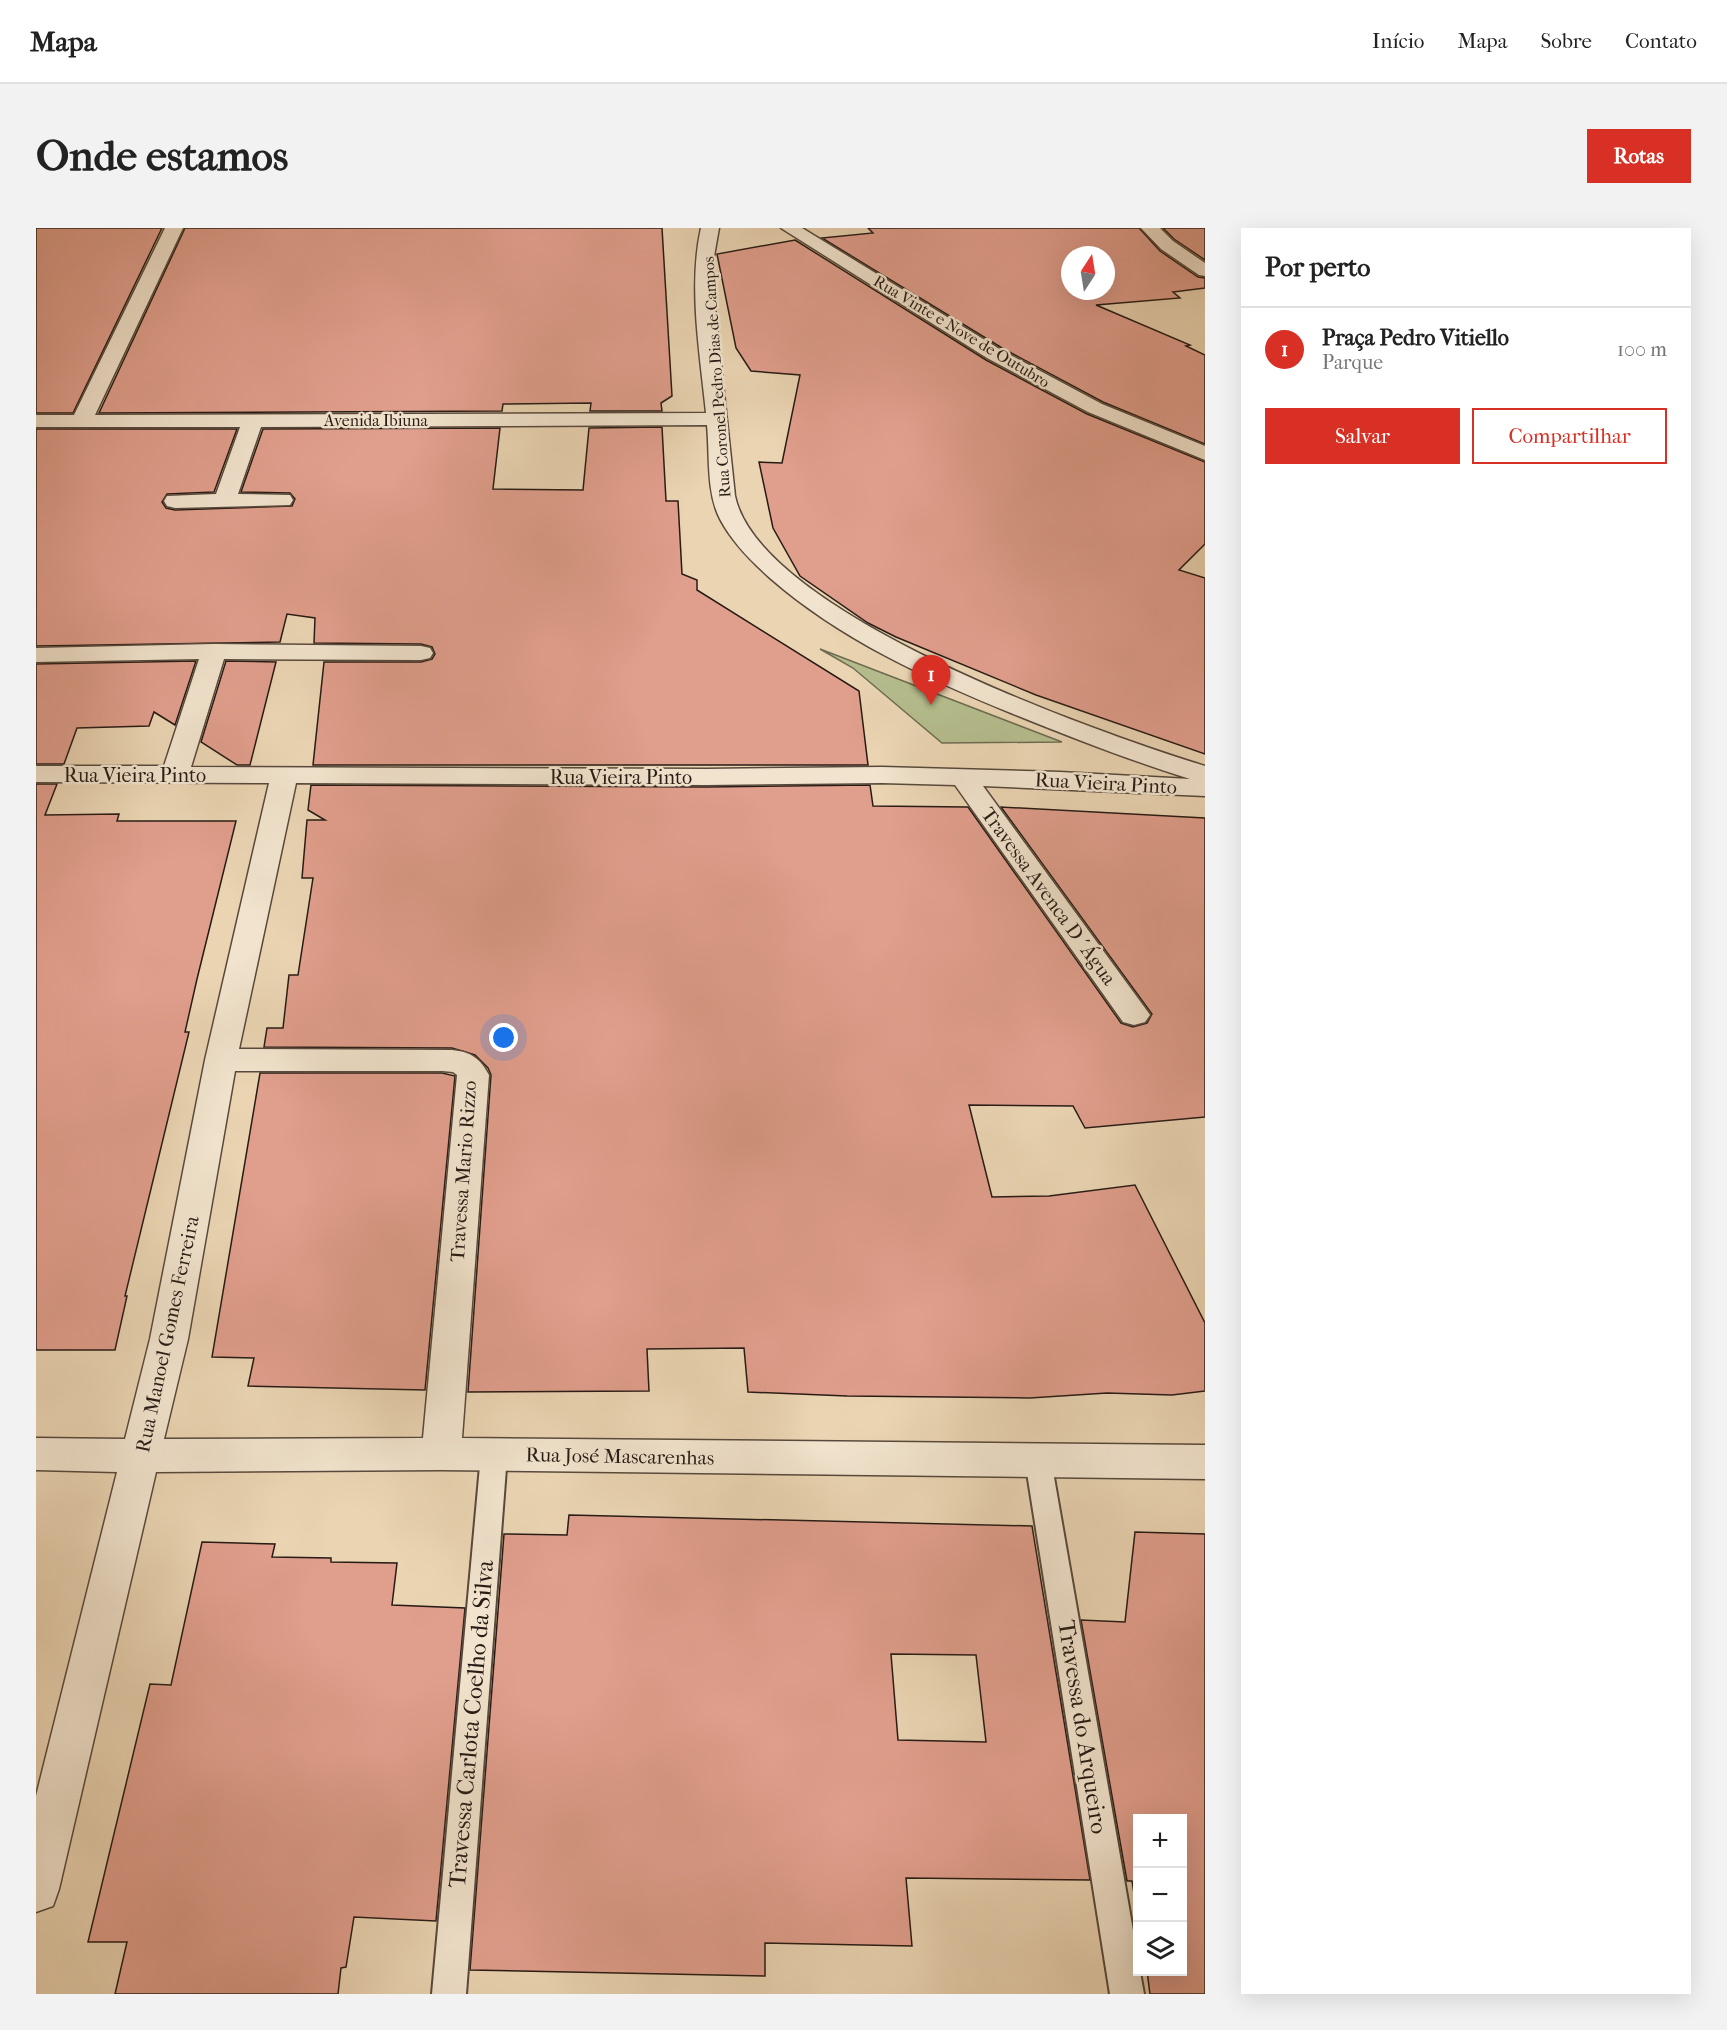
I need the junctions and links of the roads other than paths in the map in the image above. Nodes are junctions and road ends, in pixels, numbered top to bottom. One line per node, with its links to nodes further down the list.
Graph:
1 (174, 228): 7 (street)
2 (710, 228): 6 (street, Rua Coronel Pedro Dias de Campos)
3 (790, 228): 10 (street, Rua Vinte e Nove de Outubro)
4 (1150, 228): 5 (street)
5 (1205, 271)
6 (716, 419): 8 (street, Avenida Ibiuna); 20 (street, Rua Coronel Pedro Dias de Campos)
7 (82, 420): 8 (street, Avenida Ibiuna); 9 (street, Avenida Ibiuna)
8 (254, 420): 11 (street)
9 (36, 421)
10 (1205, 454)
11 (225, 500): 12 (street); 13 (street)
12 (282, 500)
13 (176, 501)
14 (214, 651): 15 (street); 16 (street); 18 (street)
15 (421, 653)
16 (36, 654)
17 (36, 774): 18 (street, Rua Vieira Pinto)
18 (175, 775): 19 (street, Rua Vieira Pinto)
19 (284, 776): 21 (street, Rua Vieira Pinto); 24 (street, Rua Manoel Gomes Ferreira)
20 (1205, 776)
21 (963, 777): 22 (street, Rua Vieira Pinto); 23 (street, Travessa Avenca D´Água)
22 (1205, 788)
23 (1134, 1015)
24 (221, 1060): 26 (street, Travessa Mario Rizzo); 28 (street, Rua Manoel Gomes Ferreira)
25 (36, 1454): 28 (street, Rua José Mascarenhas)
26 (441, 1454): 27 (street, Rua José Mascarenhas); 28 (street, Rua José Mascarenhas)
27 (494, 1455): 29 (street, Rua José Mascarenhas); 32 (lane, Travessa Carlota Coelho da Silva)
28 (142, 1456): 31 (street, Rua Manoel Gomes Ferreira)
29 (1038, 1460): 30 (street, Rua José Mascarenhas); 33 (lane, Travessa do Arqueiro)
30 (1205, 1462)
31 (36, 1888)
32 (449, 1994)
33 (1127, 1994)

